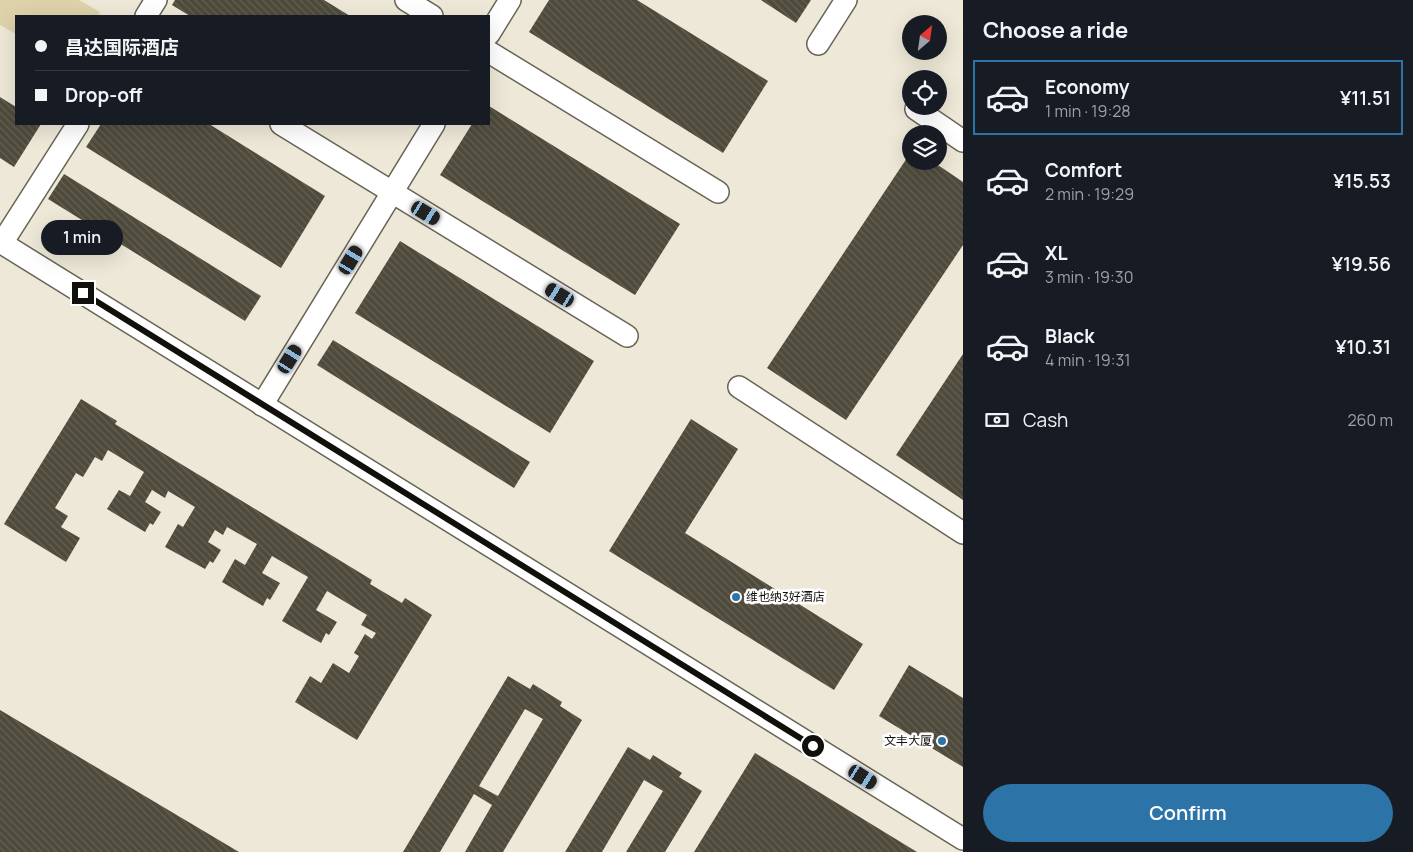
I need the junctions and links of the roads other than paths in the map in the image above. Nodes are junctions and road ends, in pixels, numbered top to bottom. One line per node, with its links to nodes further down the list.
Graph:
1 (156, 0): 5 (street)
2 (406, 0): 6 (street)
3 (510, 0): 7 (street)
4 (846, 0): 8 (street)
5 (147, 15)
6 (430, 15)
7 (490, 32)
8 (818, 44)
9 (490, 53): 16 (street)
10 (925, 115): 14 (street)
11 (77, 125): 17 (street)
12 (283, 125): 15 (street)
13 (433, 125): 15 (street)
14 (963, 141)
15 (392, 192): 18 (street); 20 (street)
16 (718, 192)
17 (1, 242): 20 (street)
18 (627, 336)
19 (739, 387): 21 (street)
20 (262, 404): 22 (street)
21 (963, 532)
22 (963, 839)

